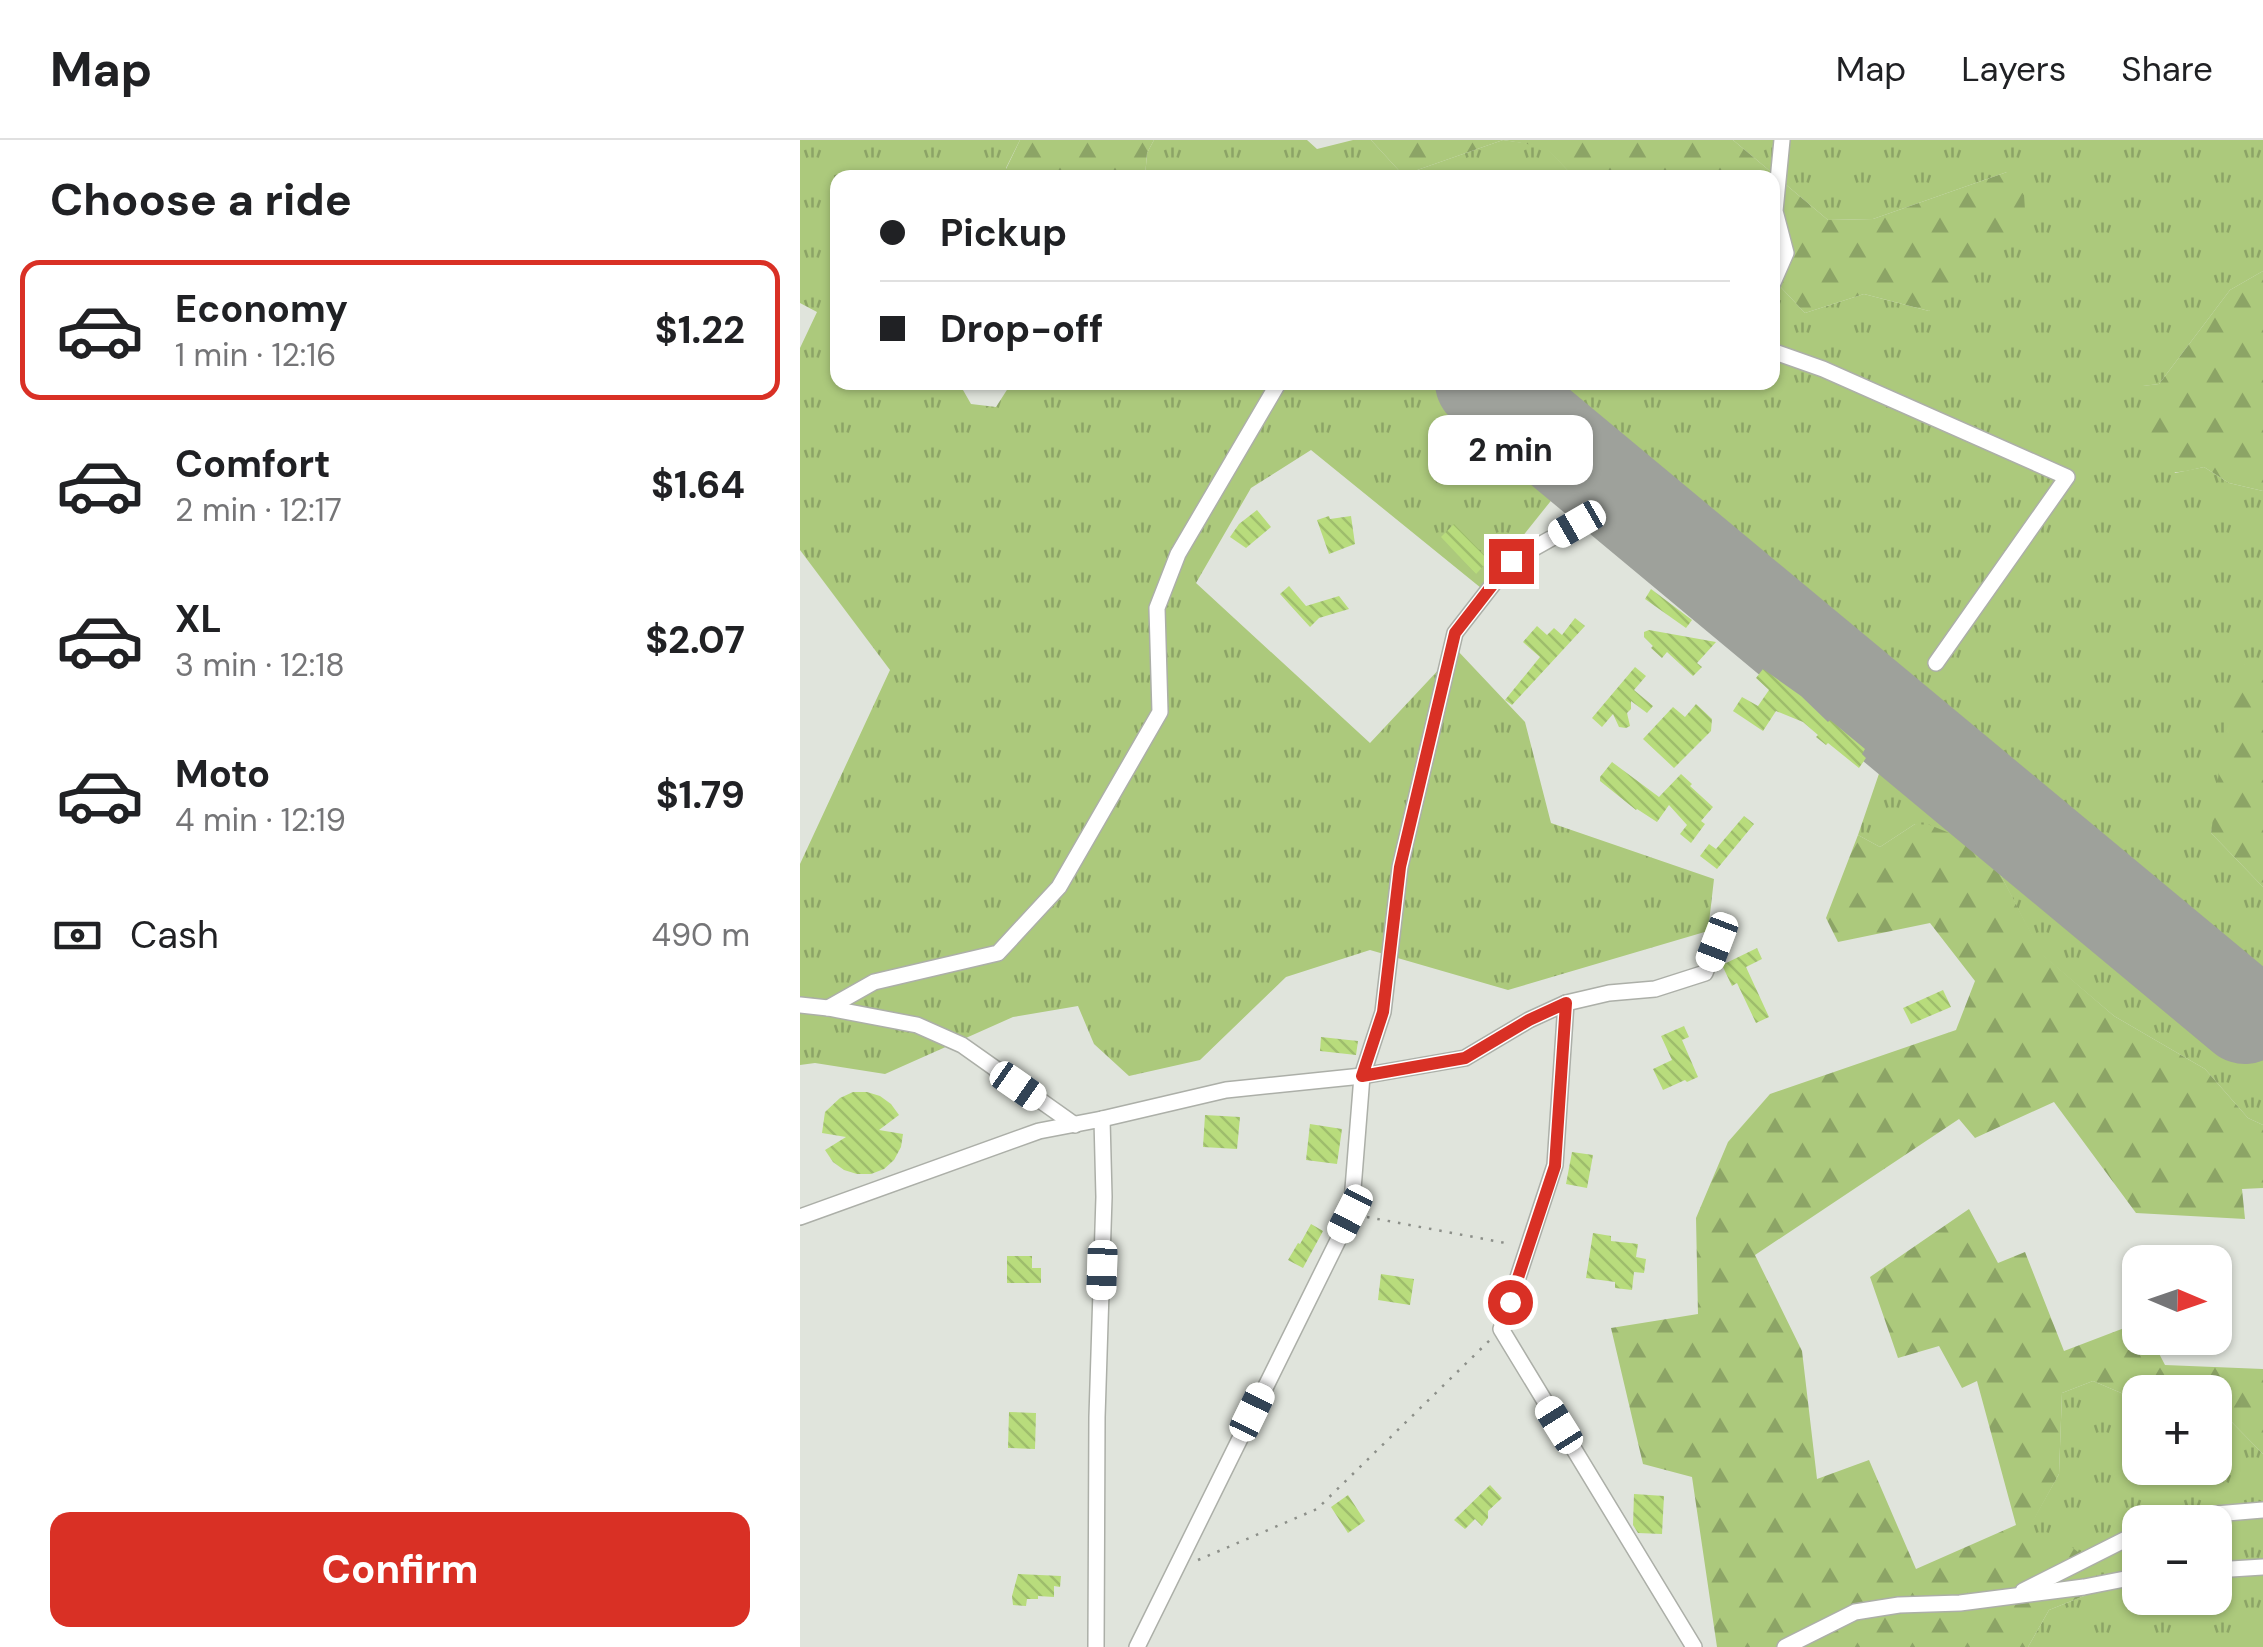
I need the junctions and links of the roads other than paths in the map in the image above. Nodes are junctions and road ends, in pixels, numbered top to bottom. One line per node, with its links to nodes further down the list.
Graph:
1 (1782, 140): 2 (street)
2 (1779, 170)
3 (1780, 229): 4 (street)
4 (1780, 266)
5 (1780, 354): 8 (street)
6 (1274, 390): 12 (street)
7 (1577, 524): 13 (street)
8 (1936, 663)
9 (1717, 942): 10 (street)
10 (1566, 1003): 13 (street); 26 (street)
11 (800, 1006): 12 (street)
12 (828, 1008): 15 (street)
13 (1362, 1076): 14 (street); 25 (street)
14 (1102, 1119): 15 (street); 24 (street)
15 (1074, 1126): 16 (street)
16 (800, 1217)
17 (2263, 1510): 18 (street)
18 (2232, 1513)
19 (2122, 1541): 23 (street)
20 (2263, 1567): 21 (street)
21 (2232, 1569)
22 (2122, 1580): 23 (street)
23 (2011, 1596): 27 (street)
24 (1096, 1647)
25 (1138, 1647)
26 (1694, 1647)
27 (1785, 1647)

